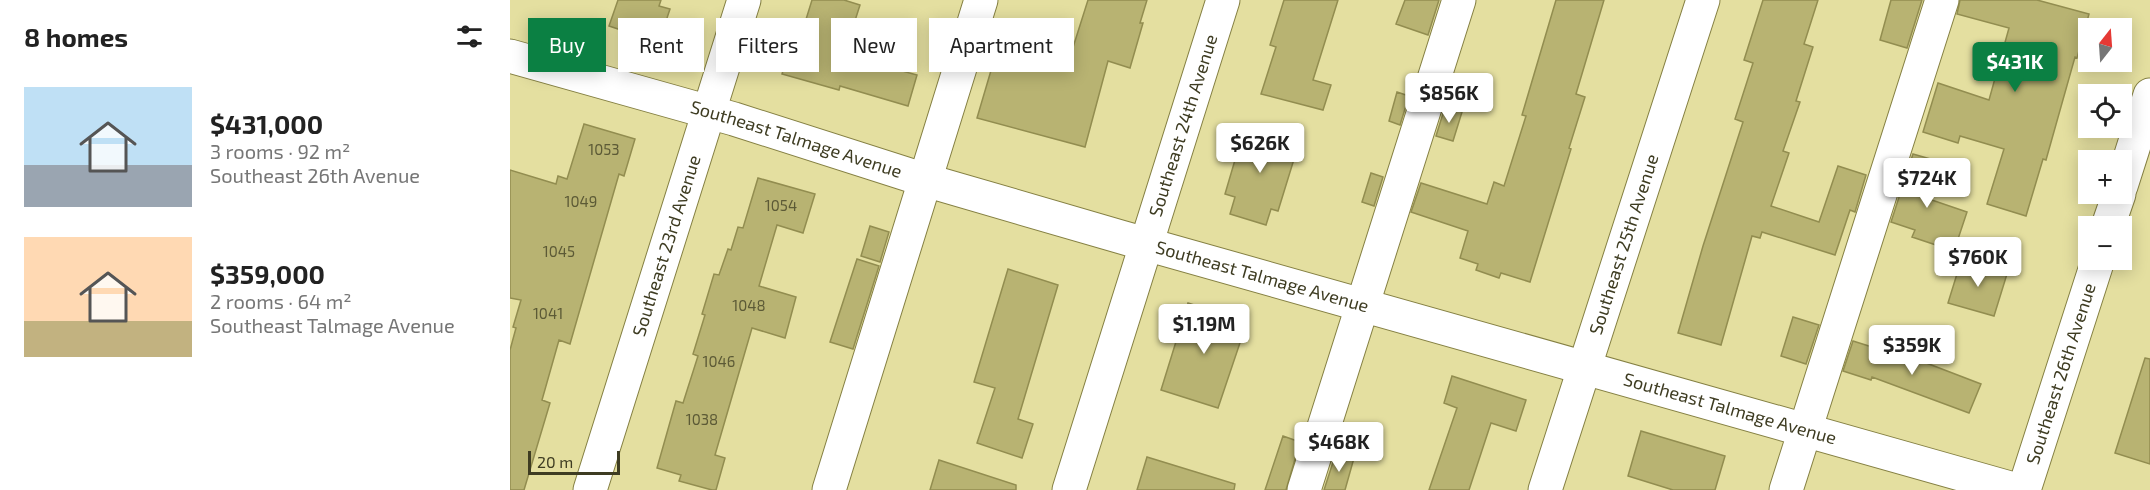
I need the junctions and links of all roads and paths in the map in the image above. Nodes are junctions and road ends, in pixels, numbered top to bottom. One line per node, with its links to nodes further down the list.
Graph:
1 (744, 0): 9 (street, Southeast 23rd Avenue)
2 (981, 0): 11 (street)
3 (1223, 0): 12 (street, Southeast 24th Avenue)
4 (1459, 0): 14 (street)
5 (1703, 0): 15 (street, Southeast 25th Avenue)
6 (1942, 0): 16 (street)
7 (510, 56): 9 (street, Southeast Talmage Avenue)
8 (2150, 95): 10 (street)
9 (710, 113): 11 (street, Southeast Talmage Avenue); 17 (street, Southeast 23rd Avenue)
10 (2132, 151)
11 (925, 180): 12 (street, Southeast Talmage Avenue); 18 (street)
12 (1147, 244): 14 (street, Southeast Talmage Avenue); 19 (street, Southeast 24th Avenue)
13 (2095, 270): 24 (street, Southeast 26th Avenue)
14 (1362, 306): 15 (street, Southeast Talmage Avenue); 20 (street)
15 (1583, 368): 16 (street, Southeast Talmage Avenue); 21 (street, Southeast 25th Avenue)
16 (1804, 430): 22 (street); 23 (street, Southeast Talmage Avenue)
17 (590, 490)
18 (829, 490)
19 (1069, 490)
20 (1304, 490)
21 (1545, 490)
22 (1786, 490)
23 (2017, 490)
24 (2024, 490)

